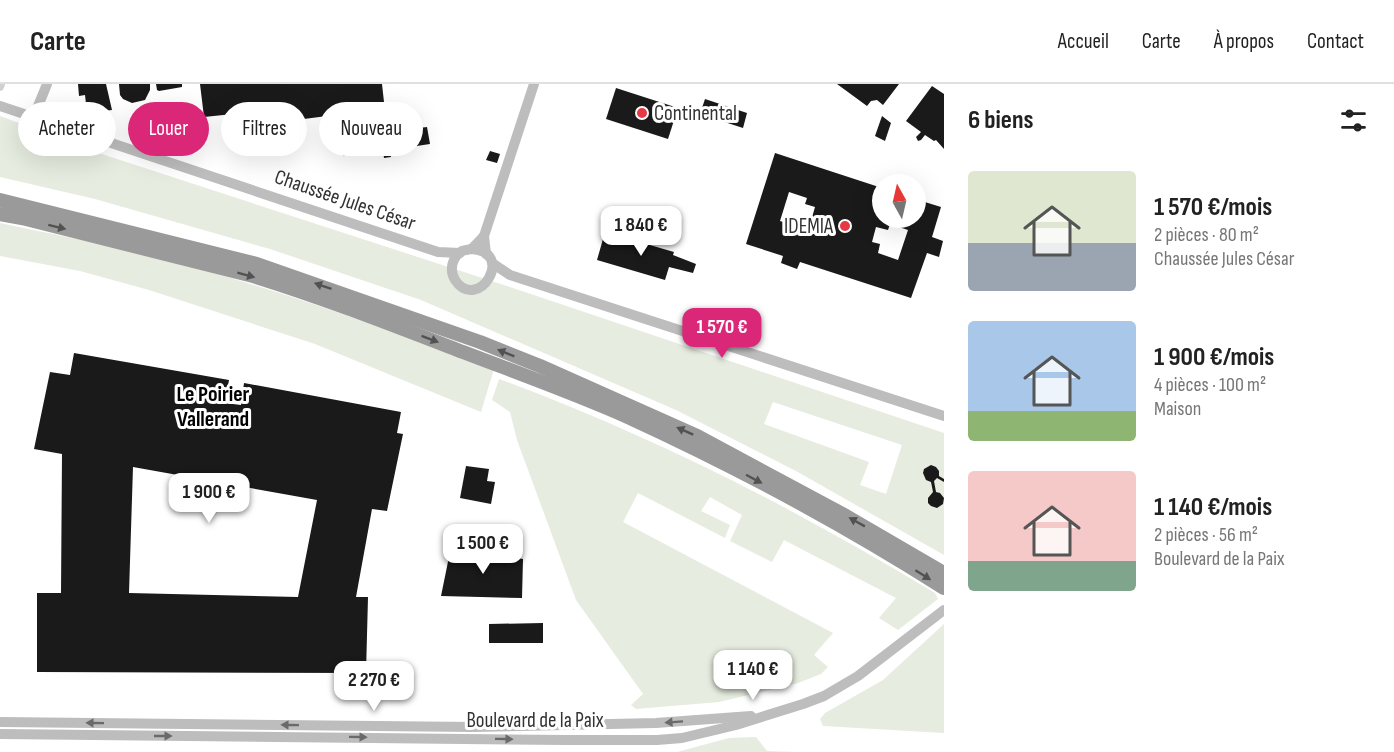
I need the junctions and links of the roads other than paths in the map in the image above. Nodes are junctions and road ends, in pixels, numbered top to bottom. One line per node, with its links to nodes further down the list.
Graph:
1 (48, 84): 3 (main road)
2 (534, 84): 9 (main road)
3 (40, 102)
4 (0, 106): 5 (main road, Chaussée Jules César)
5 (18, 111)
6 (116, 144): 11 (main road, Chaussée Jules César)
7 (0, 200): 18 (highway, one-way to 7)
8 (0, 214): 19 (highway, one-way to 19)
9 (484, 236): 10 (main road); 13 (main road)
10 (471, 249): 12 (main road); 13 (main road)
11 (438, 252): 12 (main road, Chaussée Jules César); 14 (main road)
12 (460, 253): 14 (main road)
13 (489, 258): 15 (main road); 16 (main road)
14 (452, 268): 16 (main road)
15 (510, 275): 16 (main road); 17 (main road)
16 (490, 279)
17 (944, 416)
18 (944, 573)
19 (944, 588)
20 (944, 610): 21 (main road, Boulevard de la Paix)
21 (778, 712): 22 (main road, Boulevard de la Paix, one-way to 22); 23 (main road, Boulevard de la Paix, one-way to 21)
22 (0, 722)
23 (0, 734)

